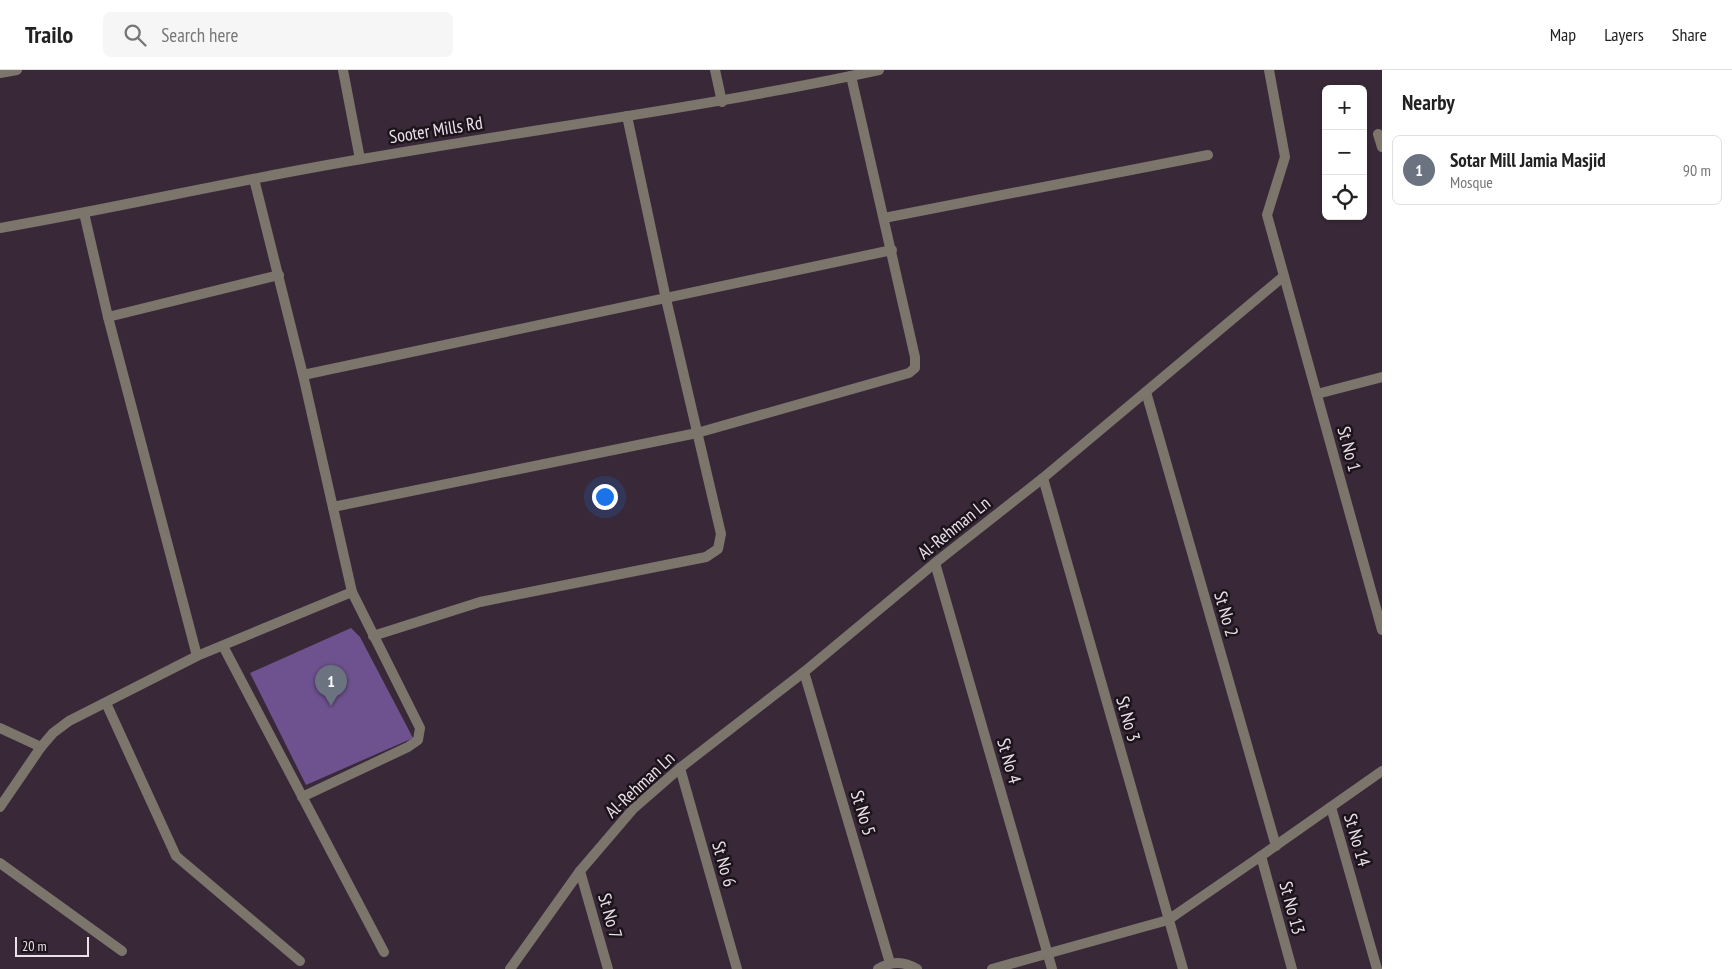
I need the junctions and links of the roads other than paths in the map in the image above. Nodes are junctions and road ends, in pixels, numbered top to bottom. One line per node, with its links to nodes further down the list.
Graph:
1 (17, 70): 6 (street)
2 (344, 70): 13 (street)
3 (715, 70): 8 (street)
4 (879, 70): 7 (street, Sooter Mills Rd)
5 (1269, 70): 20 (street)
6 (0, 73)
7 (852, 76): 8 (street, Sooter Mills Rd); 16 (street)
8 (722, 102): 9 (street, Sooter Mills Rd)
9 (627, 116): 13 (street, Sooter Mills Rd); 21 (street)
10 (1378, 134): 11 (street)
11 (1382, 147)
12 (1208, 155): 16 (street)
13 (360, 159): 14 (street, Sooter Mills Rd)
14 (254, 179): 15 (street, Sooter Mills Rd); 19 (street)
15 (84, 213): 17 (street, Sooter Mills Rd); 22 (street)
16 (884, 218): 18 (street)
17 (0, 228)
18 (892, 250): 21 (street); 27 (street)
19 (279, 275): 22 (street); 23 (street)
20 (1284, 276): 25 (street, Al-Rehman Ln); 26 (street, St No 1)
21 (666, 299): 23 (street); 27 (street)
22 (108, 317): 35 (street)
23 (303, 375): 29 (street)
24 (1382, 377): 26 (street)
25 (1146, 392): 28 (street, Al-Rehman Ln); 45 (street, St No 2)
26 (1317, 394): 32 (street, St No 1)
27 (697, 433): 29 (street); 33 (street)
28 (1043, 478): 30 (street, Al-Rehman Ln); 49 (street, St No 3)
29 (334, 507): 31 (street)
30 (935, 563): 36 (street, Al-Rehman Ln); 52 (street, St No 4)
31 (352, 592): 33 (street); 34 (street)
32 (1382, 630)
33 (373, 636): 42 (street)
34 (223, 646): 35 (street); 42 (street)
35 (197, 656): 37 (street)
36 (804, 672): 40 (street, Al-Rehman Ln); 54 (street, St No 5)
37 (106, 703): 39 (street); 53 (street)
38 (0, 728): 39 (street)
39 (41, 747): 43 (street)
40 (680, 768): 48 (street, Al-Rehman Ln); 57 (street, St No 6)
41 (1382, 771): 44 (street)
42 (302, 797): 51 (street)
43 (0, 807)
44 (1331, 807): 45 (street); 64 (street, St No 14)
45 (1276, 846): 46 (street)
46 (1261, 856): 49 (street); 63 (street, St No 13)
47 (0, 863): 50 (street)
48 (580, 871): 55 (street, Al-Rehman Ln); 56 (street, St No 7)
49 (1168, 920): 52 (street); 62 (street, St No 3)
50 (122, 951)
51 (384, 952)
52 (1048, 953): 60 (street); 61 (street, St No 4)
53 (300, 961)
54 (890, 963): 58 (street); 59 (street)
55 (510, 969)
56 (608, 969)
57 (737, 969)
58 (878, 969)
59 (917, 969)
60 (992, 969)
61 (1052, 969)
62 (1183, 969)
63 (1292, 969)
64 (1377, 969)

